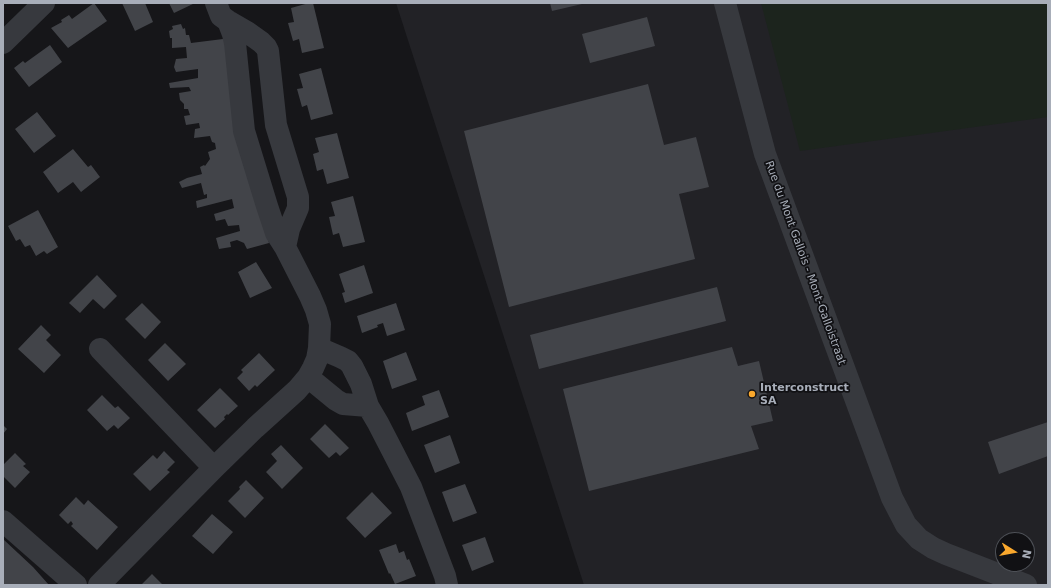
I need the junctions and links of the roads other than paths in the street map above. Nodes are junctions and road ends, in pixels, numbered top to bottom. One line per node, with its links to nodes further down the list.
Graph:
1 (44, 3): 6 (street)
2 (216, 3): 4 (street)
3 (725, 3): 22 (street, Rue du Mont Gallois - Mont-Galloistraat)
4 (228, 21): 5 (street); 7 (street)
5 (261, 42): 7 (street); 8 (street)
6 (3, 43)
7 (236, 56): 9 (street)
8 (276, 125): 9 (street); 10 (street)
9 (244, 131): 11 (street)
10 (298, 202): 11 (street); 12 (street)
11 (267, 206): 12 (street)
12 (285, 247): 13 (street)
13 (319, 348): 15 (street); 16 (street)
14 (100, 349): 17 (street)
15 (308, 377): 16 (street); 17 (street)
16 (368, 406): 21 (street)
17 (214, 468): 20 (street)
18 (3, 521): 19 (street)
19 (76, 585)
20 (100, 585)
21 (447, 585)
22 (1026, 585)

